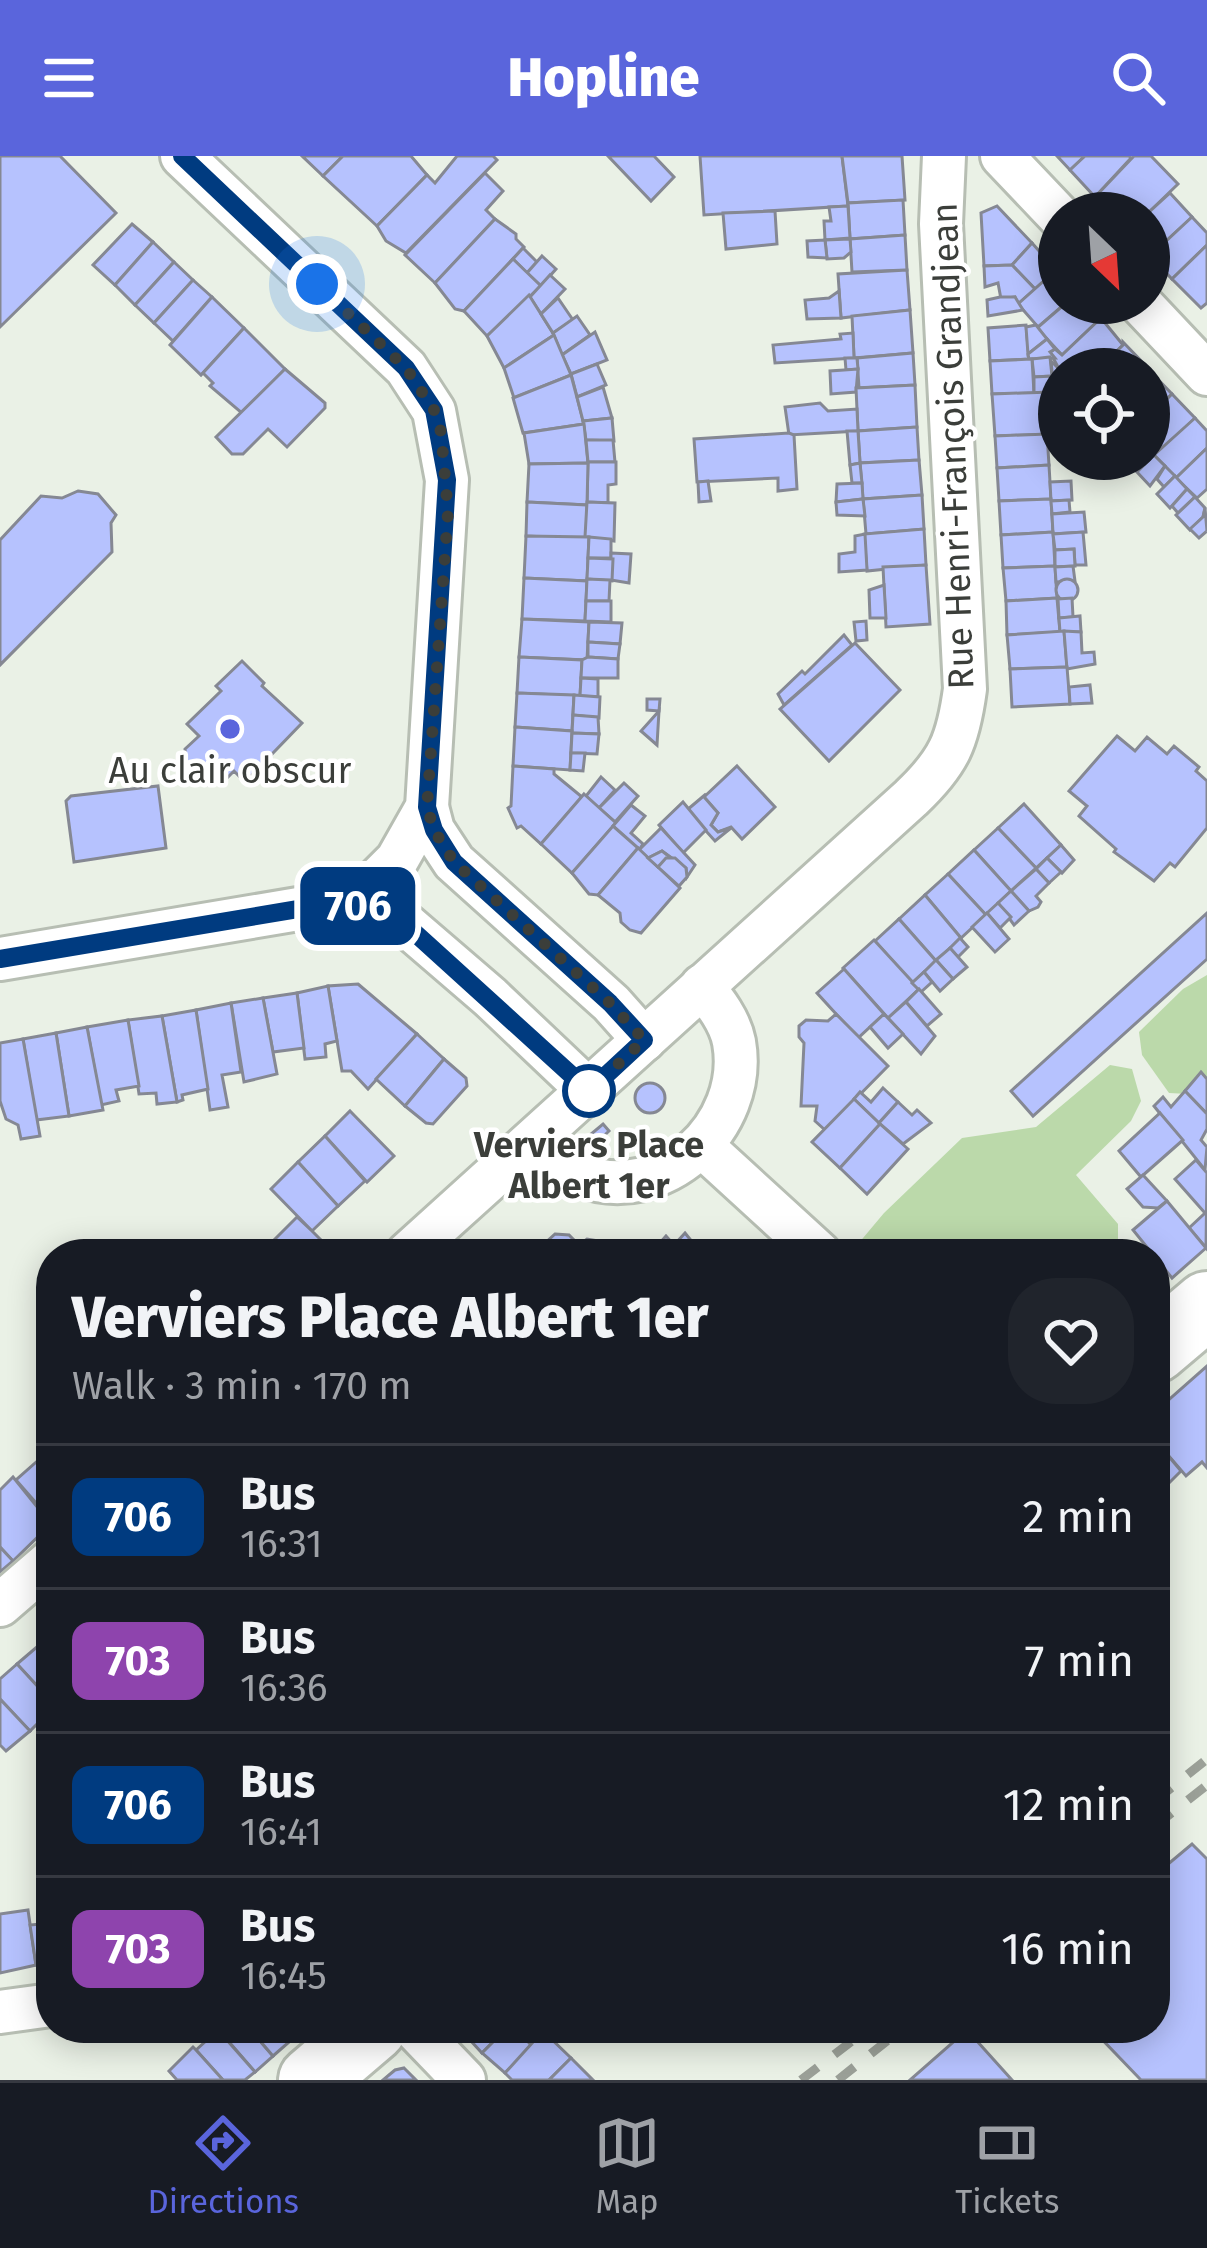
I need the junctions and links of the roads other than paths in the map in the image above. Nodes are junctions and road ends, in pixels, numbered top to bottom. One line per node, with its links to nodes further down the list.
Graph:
1 (182, 156): 7 (street)
2 (944, 156): 10 (street, Rue Henri-François Grandjean)
3 (1002, 156): 4 (street)
4 (1038, 194)
5 (1160, 324): 6 (street)
6 (1207, 374)
7 (427, 807): 8 (street); 11 (street)
8 (346, 901): 9 (street); 12 (street)
9 (0, 959)
10 (702, 986): 11 (street, Rue Henri-François Grandjean); 14 (street)
11 (644, 1040): 12 (street, Rue Henri-François Grandjean)
12 (589, 1091): 13 (street, Rue Henri-François Grandjean)
13 (537, 1140): 14 (street); 15 (street, Rue Henri-François Grandjean)
14 (702, 1146): 16 (street)
15 (424, 1239)
16 (804, 1239)
17 (1207, 1304): 18 (main road)
18 (1170, 1336)
19 (36, 1574): 20 (street)
20 (0, 1605)
21 (36, 2007): 22 (street)
22 (0, 2012)
23 (356, 2043): 25 (main road)
24 (428, 2043): 26 (street)
25 (312, 2080)
26 (464, 2080)

